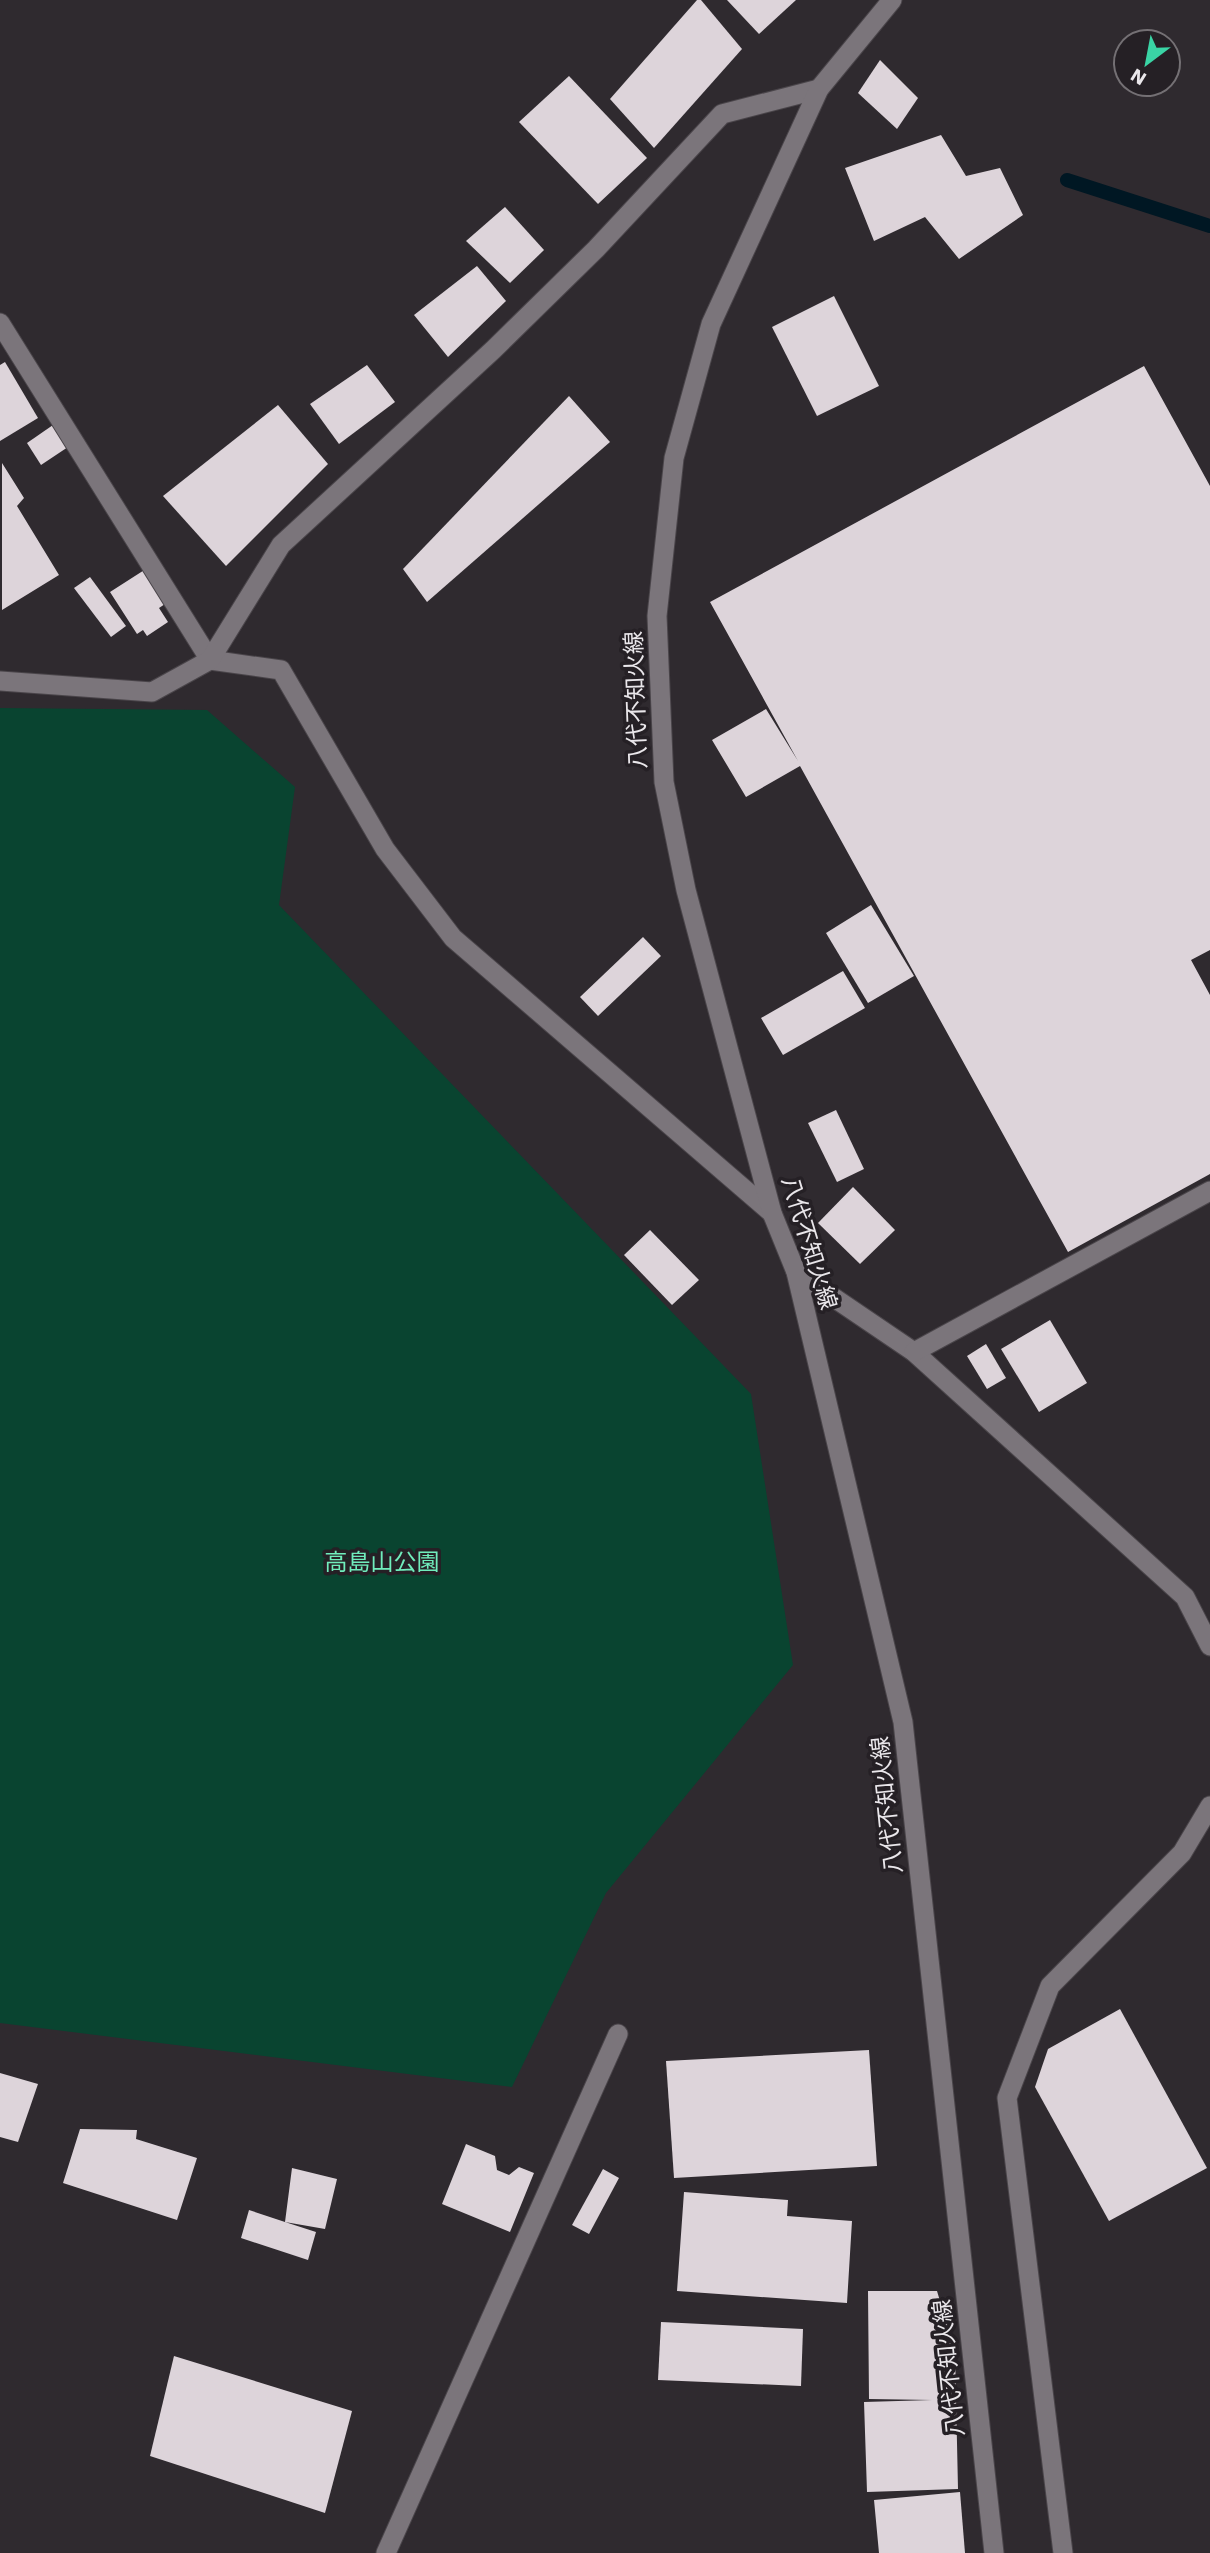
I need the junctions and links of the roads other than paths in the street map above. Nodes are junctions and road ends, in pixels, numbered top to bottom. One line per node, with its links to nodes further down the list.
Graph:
1 (892, 0): 2 (street, 八代不知火線)
2 (819, 89): 4 (street); 7 (street, 八代不知火線)
3 (0, 323): 4 (street)
4 (210, 660): 5 (street); 7 (street)
5 (0, 681)
6 (1210, 1191): 9 (street)
7 (772, 1213): 8 (street, 八代不知火線)
8 (796, 1272): 9 (street); 14 (street, 八代不知火線)
9 (914, 1352): 10 (street)
10 (1210, 1646)
11 (1210, 1807): 15 (street)
12 (618, 2034): 13 (street)
13 (386, 2553)
14 (994, 2553)
15 (1063, 2553)

